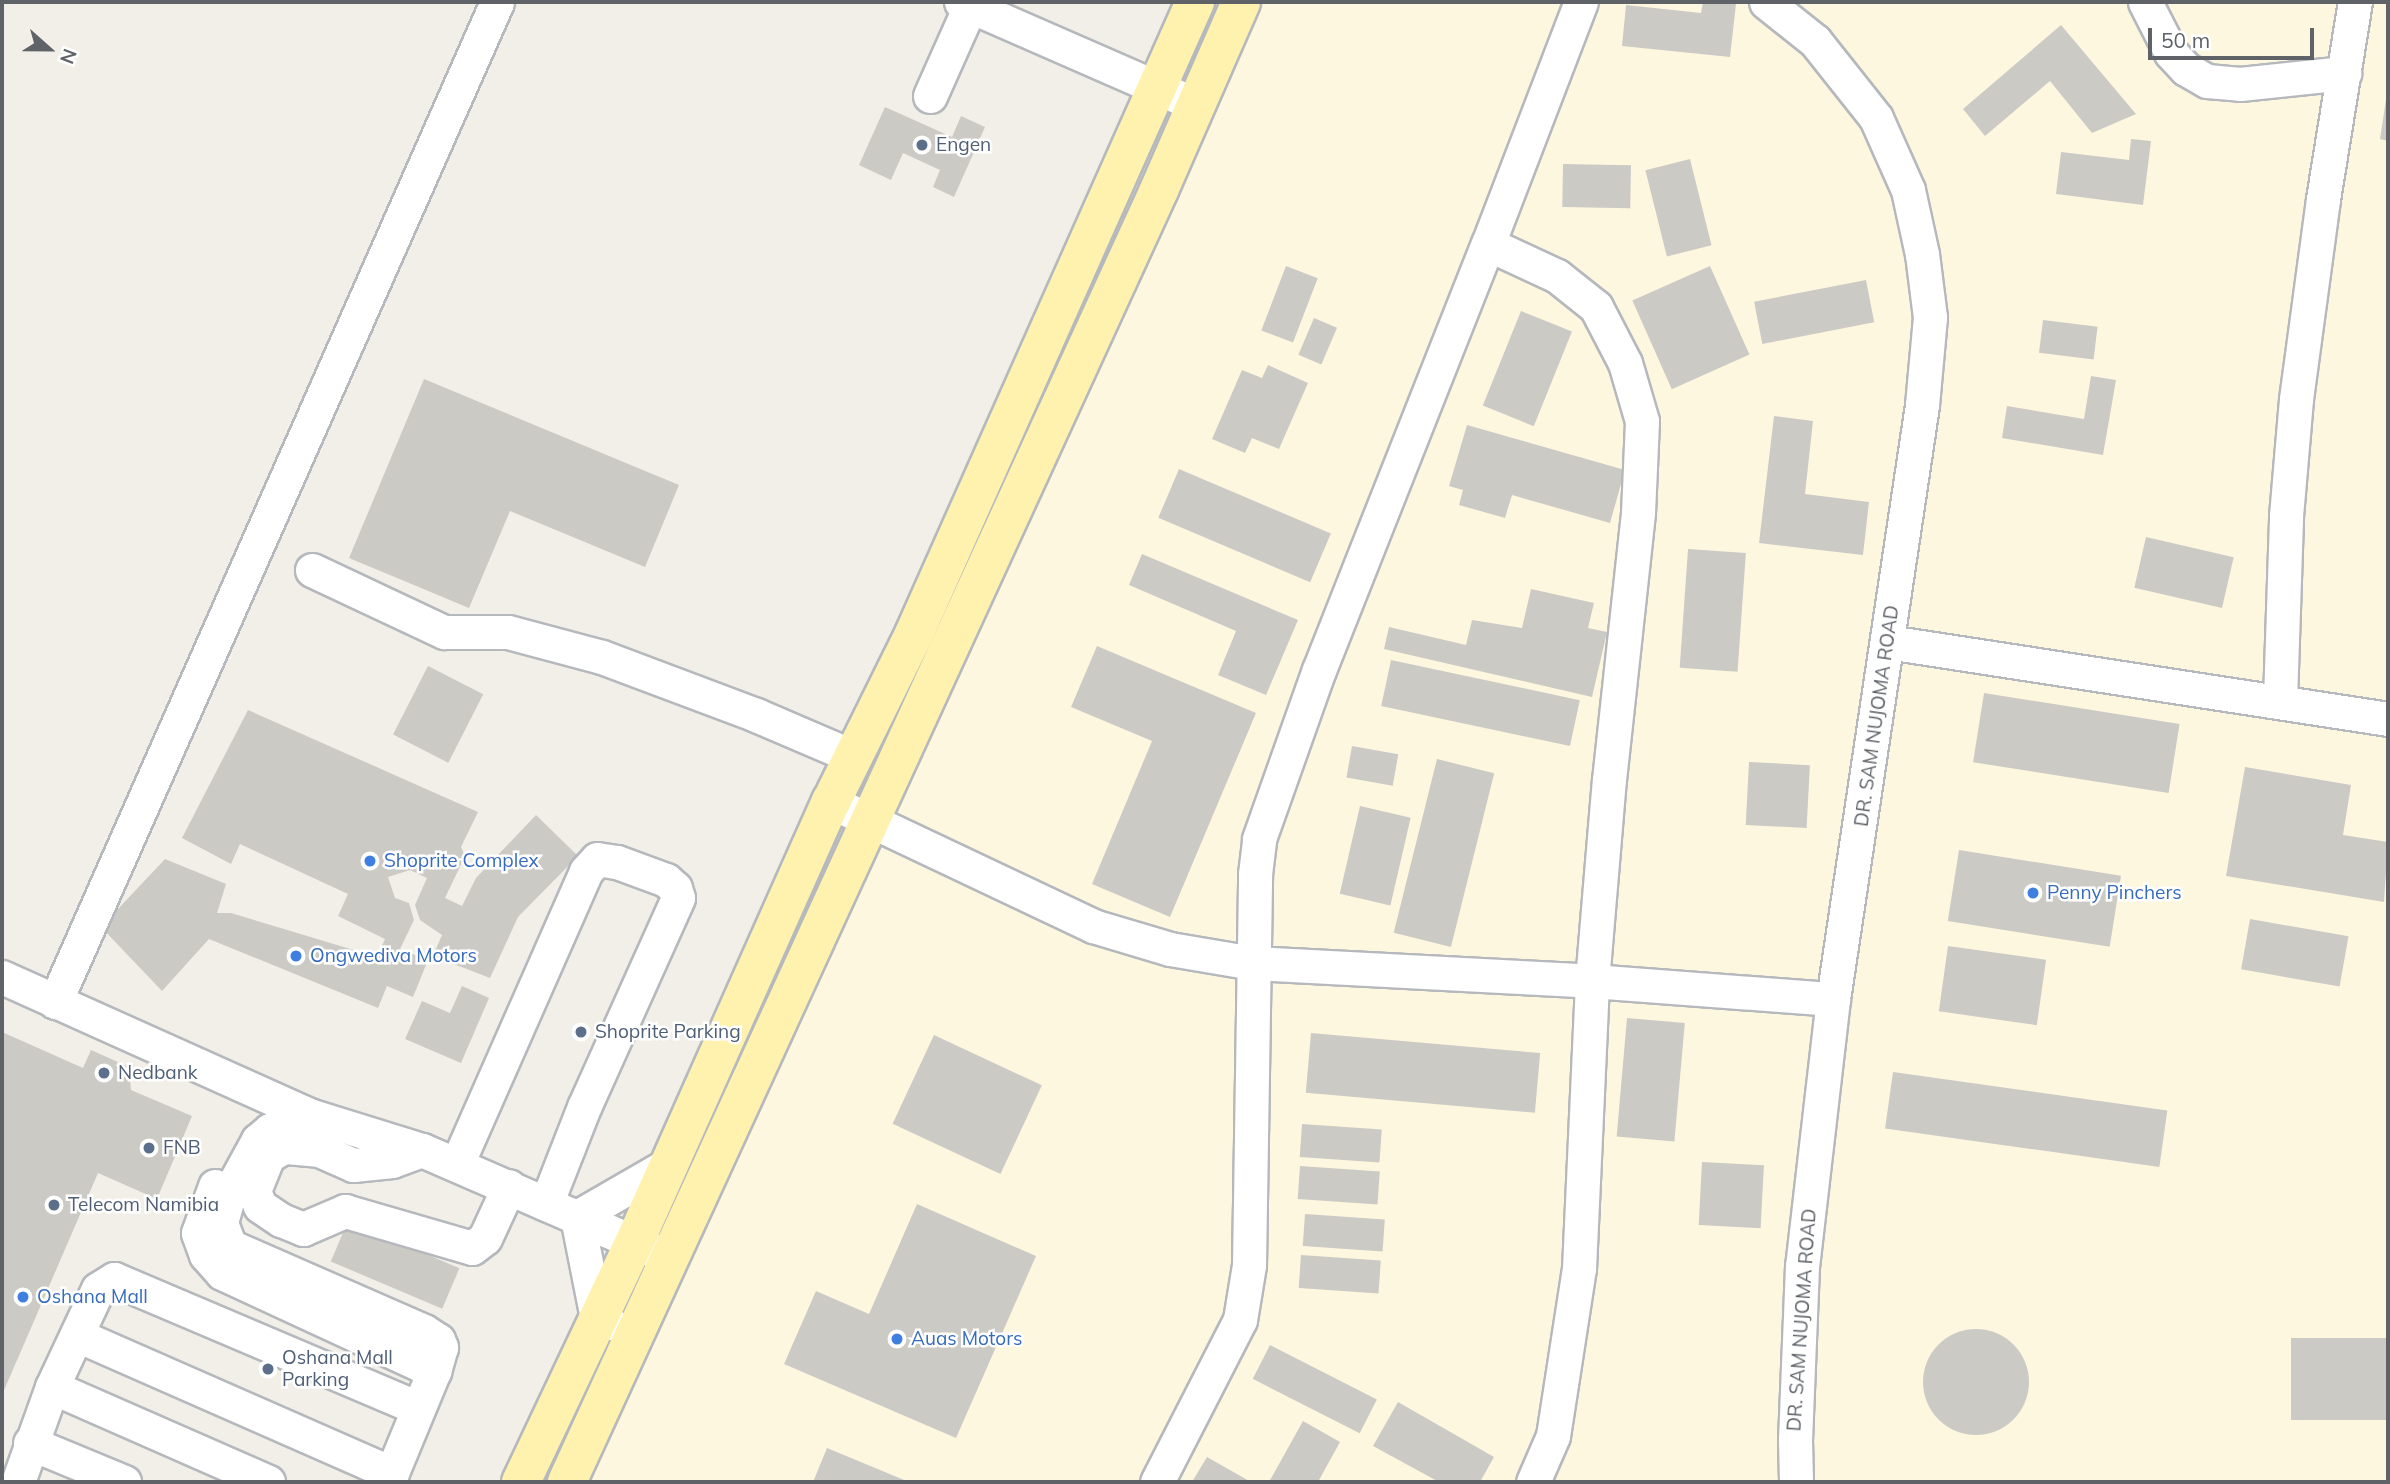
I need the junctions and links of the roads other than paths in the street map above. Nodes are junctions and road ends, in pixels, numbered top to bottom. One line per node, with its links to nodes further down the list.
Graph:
1 (497, 2): 25 (street)
2 (1195, 2): 10 (main road)
3 (1241, 2): 12 (main road)
4 (1581, 2): 13 (street)
5 (1766, 2): 15 (street, DR. SAM NUJOMA ROAD)
6 (2145, 2): 9 (street)
7 (2355, 2): 9 (street)
8 (966, 4): 10 (street); 11 (street)
9 (2344, 73): 16 (street)
10 (1155, 87): 12 (street); 18 (main road)
11 (930, 96)
12 (1195, 104): 20 (main road)
13 (1488, 244): 21 (street); 23 (street)
14 (312, 570): 18 (street)
15 (1888, 642): 16 (street); 24 (street, DR. SAM NUJOMA ROAD)
16 (2280, 700): 17 (street)
17 (2388, 719)
18 (853, 757): 19 (main road)
19 (831, 802): 20 (street); 30 (main road)
20 (870, 820): 21 (street); 35 (main road)
21 (1253, 963): 23 (street); 49 (street)
22 (2, 977): 25 (street)
23 (1592, 981): 24 (street); 50 (street)
24 (1833, 999): 51 (street, DR. SAM NUJOMA ROAD)
25 (55, 1002): 26 (street)
26 (279, 1103): 27 (street); 39 (street)
27 (309, 1115): 28 (street); 39 (street)
28 (422, 1150): 29 (street); 31 (street)
29 (457, 1164): 31 (street); 32 (street)
30 (667, 1165): 33 (street); 34 (main road)
31 (509, 1186): 32 (street)
32 (546, 1204): 33 (street)
33 (576, 1217): 34 (street); 36 (street)
34 (634, 1241): 35 (street); 36 (main road)
35 (668, 1257): 37 (main road)
36 (597, 1318): 37 (street); 47 (main road)
37 (635, 1334): 48 (main road)
38 (77, 1335): 40 (street); 41 (street); 43 (street)
39 (434, 1371): 41 (street)
40 (52, 1387): 42 (street); 46 (street)
41 (418, 1408): 43 (street)
42 (30, 1443): 44 (street); 45 (street)
43 (390, 1478)
44 (18, 1482)
45 (124, 1482)
46 (268, 1482)
47 (521, 1482)
48 (567, 1482)
49 (1157, 1482)
50 (1533, 1482)
51 (1796, 1482)

